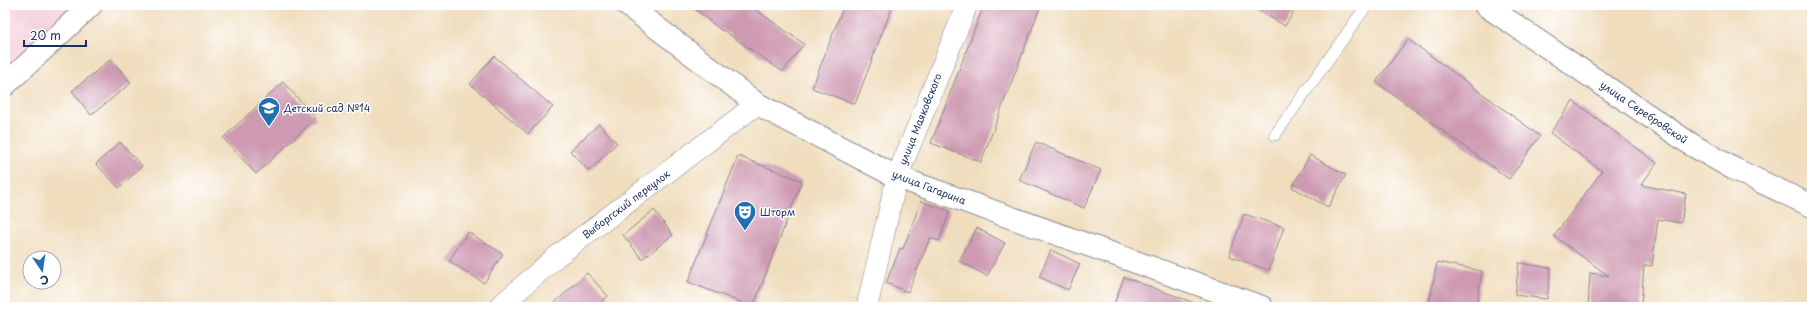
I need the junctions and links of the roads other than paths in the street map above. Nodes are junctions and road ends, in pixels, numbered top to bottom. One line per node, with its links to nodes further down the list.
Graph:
1 (91, 5): 6 (street)
2 (627, 5): 7 (street, улица Гагарина)
3 (967, 5): 9 (street, улица Маяковского)
4 (1367, 5): 8 (lane)
5 (1485, 5): 10 (street, улица Серебровской)
6 (5, 85)
7 (757, 104): 9 (street, улица Гагарина); 11 (street, Выборгский переулок)
8 (1274, 134)
9 (897, 177): 12 (street, улица Маяковского); 13 (street, улица Гагарина)
10 (1812, 206)
11 (499, 307)
12 (867, 307)
13 (1262, 307)

